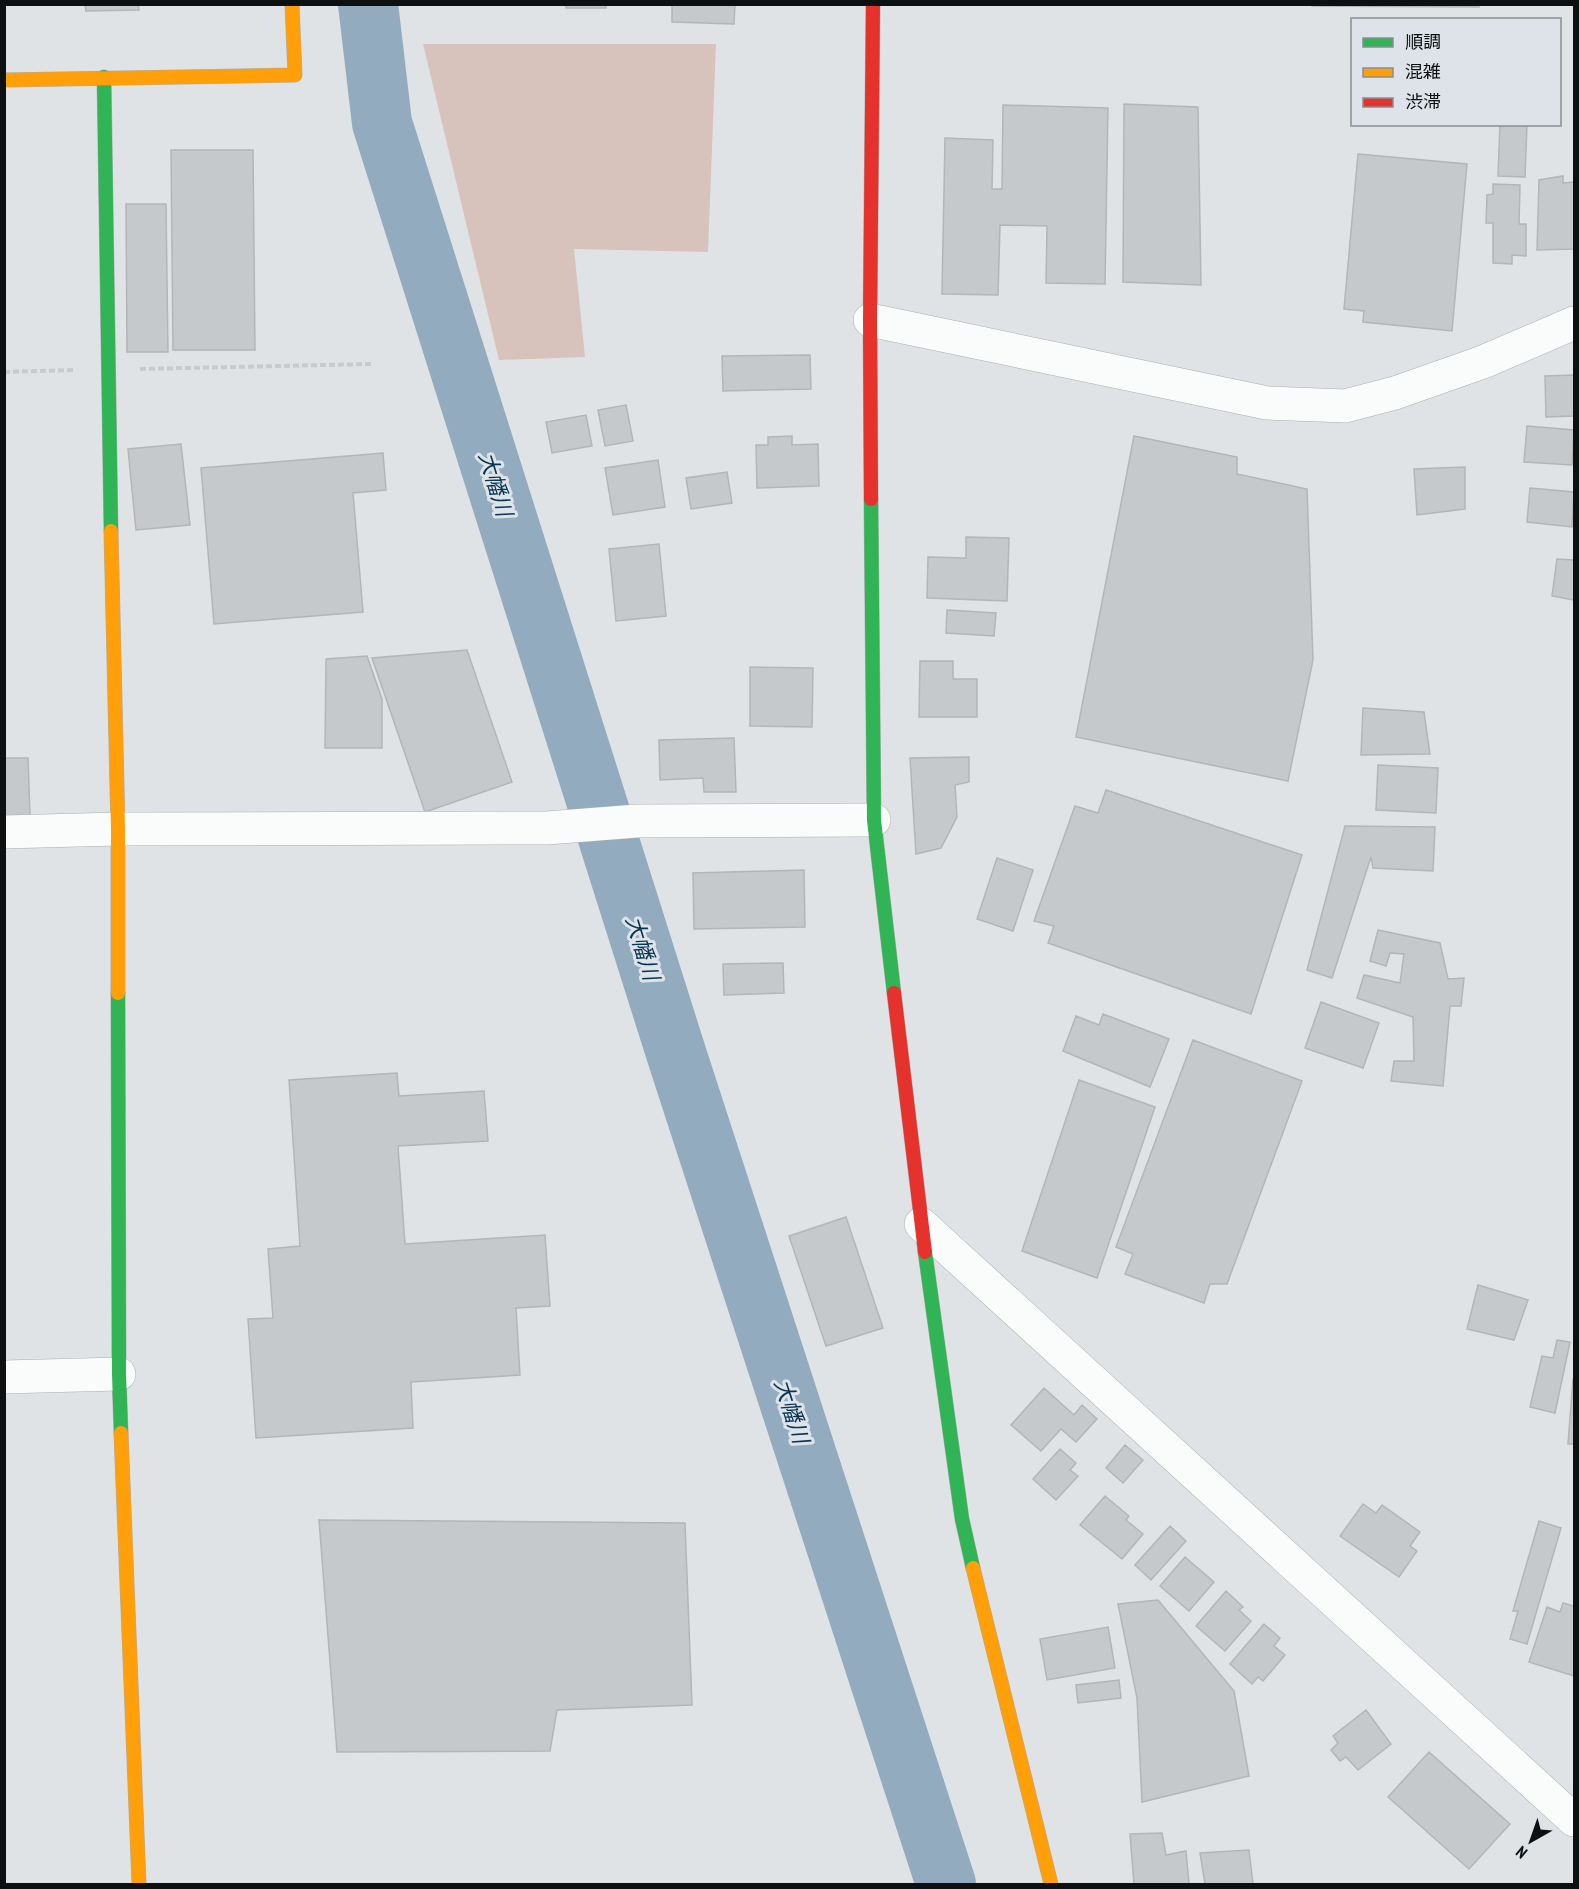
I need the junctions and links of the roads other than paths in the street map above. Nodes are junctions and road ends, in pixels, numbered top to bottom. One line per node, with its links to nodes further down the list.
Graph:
1 (292, 4): 3 (street)
2 (873, 4): 5 (street)
3 (104, 77): 4 (street); 8 (street)
4 (4, 80)
5 (870, 320): 6 (street); 7 (street)
6 (1575, 323)
7 (874, 820): 8 (street); 10 (street)
8 (118, 829): 9 (street); 11 (street)
9 (4, 832)
10 (921, 1224): 13 (street); 15 (street)
11 (119, 1374): 12 (street); 14 (street)
12 (4, 1377)
13 (1575, 1820)
14 (139, 1884)
15 (1051, 1884)

